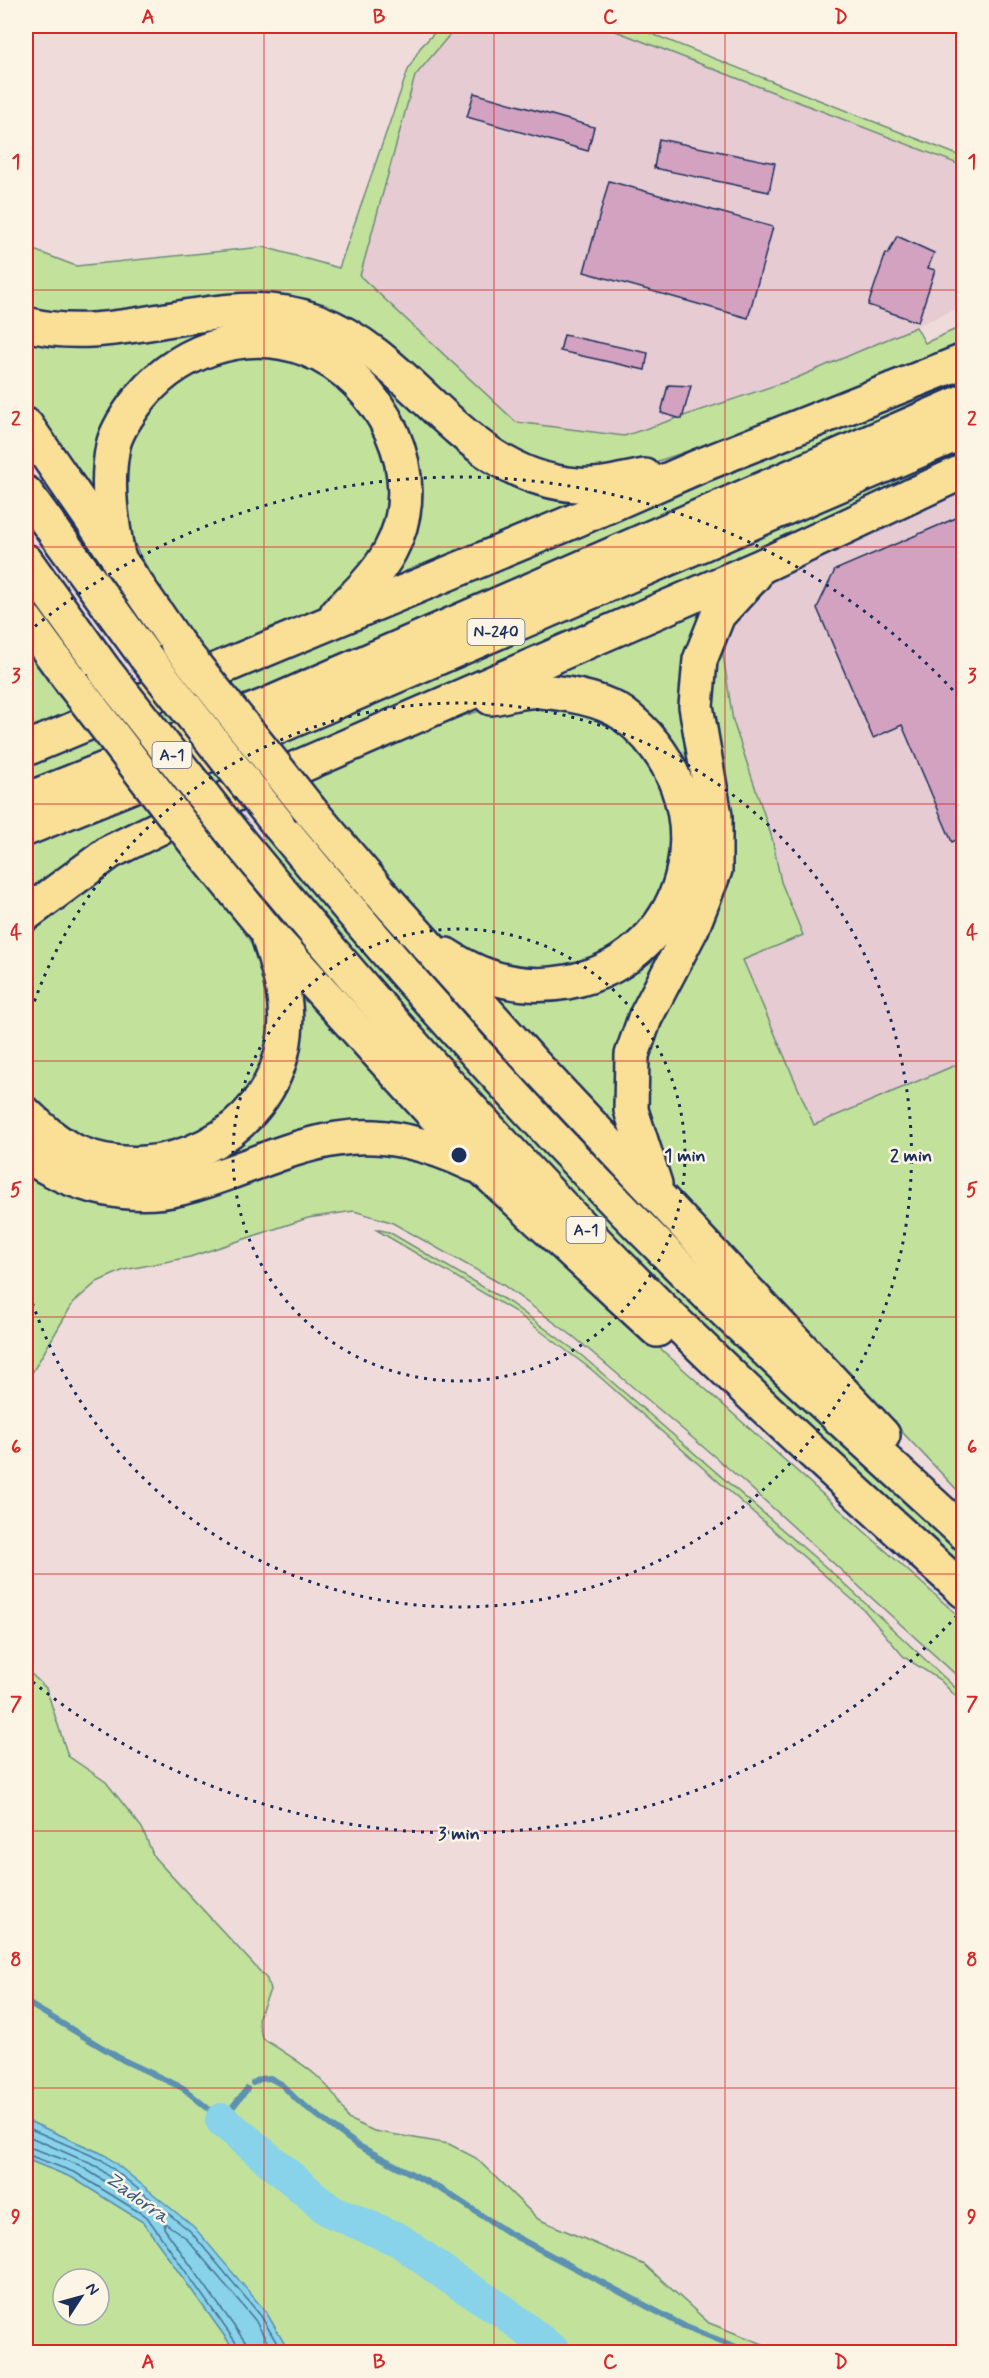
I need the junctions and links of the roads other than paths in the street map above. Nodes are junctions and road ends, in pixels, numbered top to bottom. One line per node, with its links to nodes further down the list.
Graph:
1 (26, 324): 6 (highway)
2 (963, 361): 6 (highway)
3 (963, 401): 16 (highway, N-240)
4 (26, 425): 10 (highway)
5 (963, 431): 17 (highway, N-240)
6 (697, 466): 13 (highway)
7 (963, 471): 11 (highway)
8 (26, 493): 26 (highway, A-1, bridge)
9 (26, 561): 25 (highway, A-1, bridge)
10 (119, 562): 13 (highway); 20 (highway, bridge)
11 (764, 565): 14 (highway); 24 (highway)
12 (26, 620): 19 (highway, bridge)
13 (325, 624): 15 (highway)
14 (442, 707): 18 (highway); 20 (highway)
15 (26, 749)
16 (26, 800)
17 (26, 829)
18 (26, 914)
19 (267, 931): 21 (highway); 23 (highway)
20 (422, 939): 24 (highway)
21 (26, 1114)
22 (26, 1154): 23 (highway)
23 (483, 1169): 25 (highway)
24 (662, 1200): 26 (highway)
25 (738, 1383): 27 (highway, A-1)
26 (960, 1530)
27 (963, 1591)

